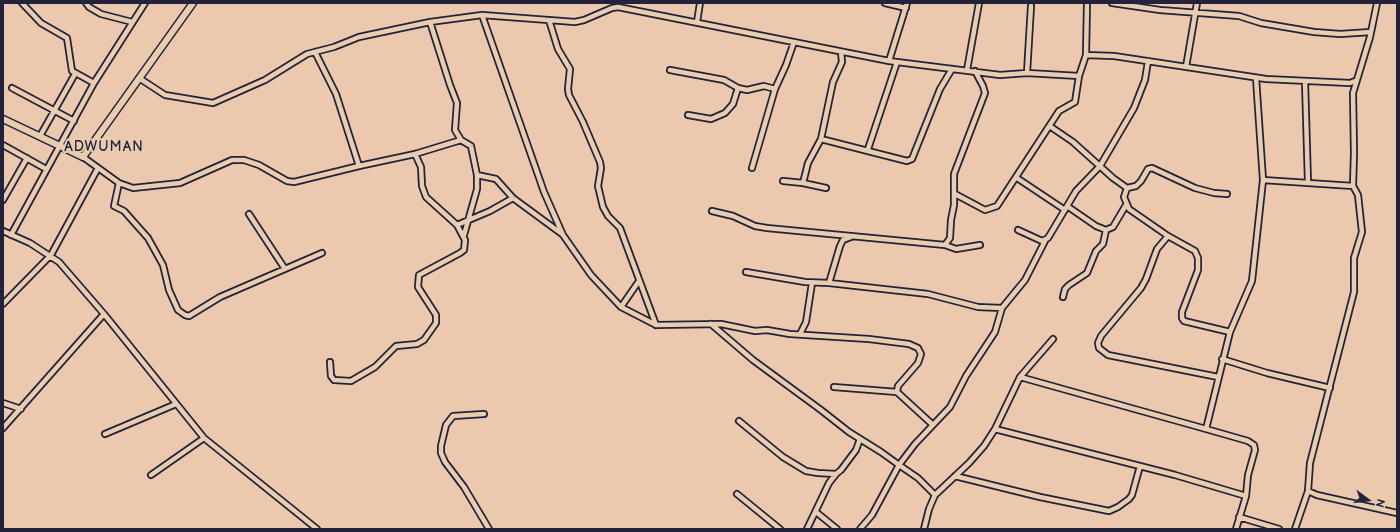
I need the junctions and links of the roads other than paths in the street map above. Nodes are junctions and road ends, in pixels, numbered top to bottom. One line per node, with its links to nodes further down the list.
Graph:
1 (22, 3): 34 (street)
2 (86, 3): 17 (street)
3 (145, 3): 17 (street)
4 (193, 3): 36 (street)
5 (700, 3): 19 (street)
6 (885, 3): 12 (street)
7 (979, 3): 31 (street)
8 (1087, 3): 24 (street)
9 (1112, 3): 14 (street)
10 (1197, 3): 14 (street)
11 (1377, 3): 20 (street)
12 (906, 5): 25 (street)
13 (1031, 6): 33 (street)
14 (1195, 14): 20 (street); 28 (street)
15 (482, 15): 16 (street); 18 (street); 88 (street)
16 (549, 20): 19 (street); 98 (street)
17 (132, 22): 40 (street)
18 (430, 22): 22 (street); 51 (street)
19 (697, 22): 21 (street)
20 (1371, 32): 38 (street)
21 (794, 42): 23 (street); 43 (street)
22 (315, 52): 36 (street); 58 (street)
23 (841, 52): 25 (street); 50 (street)
24 (1086, 55): 26 (street); 35 (street)
25 (889, 60): 27 (street)
26 (1148, 61): 28 (street); 59 (street)
27 (897, 62): 29 (street); 54 (street)
28 (1186, 67): 37 (street)
29 (952, 69): 31 (street); 54 (street)
30 (670, 70): 42 (street)
31 (967, 70): 32 (street)
32 (975, 72): 33 (street); 73 (street)
33 (1027, 73): 35 (street)
34 (75, 74): 40 (street); 44 (street)
35 (1079, 76): 48 (street)
36 (139, 78): 56 (street)
37 (1256, 78): 39 (street); 65 (street)
38 (1355, 81): 39 (street); 70 (street)
39 (1305, 82): 69 (street)
40 (94, 84): 47 (street)
41 (12, 88): 44 (street)
42 (738, 88): 43 (street); 45 (street)
43 (775, 89): 61 (street)
44 (55, 110): 47 (street); 49 (street)
45 (688, 114)
46 (3, 119): 49 (street)
47 (74, 121): 53 (street)
48 (1050, 127): 59 (street); 64 (street)
49 (40, 136): 53 (street)
50 (821, 139): 54 (street); 68 (street)
51 (461, 140): 55 (street); 63 (street)
52 (3, 145): 57 (street)
53 (60, 145): 56 (street); 62 (street)
54 (868, 150)
55 (415, 154): 58 (street); 82 (street)
56 (83, 157): 60 (street)
57 (27, 158): 62 (street); 76 (street)
58 (359, 166): 67 (street)
59 (1100, 166): 72 (street); 78 (street)
60 (98, 168): 67 (street); 95 (street)
61 (752, 168)
62 (46, 169): 86 (street)
63 (477, 175): 75 (street); 81 (street)
64 (1017, 178): 73 (street); 78 (street)
65 (1263, 180): 69 (street); 108 (street)
66 (783, 182): 68 (street)
67 (119, 183): 96 (street)
68 (804, 183): 71 (street)
69 (1308, 183): 70 (street)
70 (1353, 186): 116 (street)
71 (826, 188)
72 (1127, 188): 74 (street); 77 (street)
73 (955, 194): 92 (street)
74 (1228, 194)
75 (513, 198): 81 (street); 88 (street)
76 (3, 200)
77 (1126, 205): 84 (street); 90 (street)
78 (1066, 208): 84 (street); 91 (street)
79 (712, 211): 89 (street)
80 (249, 214): 96 (street)
81 (467, 220): 82 (street); 87 (street)
82 (457, 225): 87 (street)
83 (1018, 230): 91 (street)
84 (1106, 230): 101 (street)
85 (3, 231): 86 (street)
86 (11, 235): 95 (street)
87 (464, 235): 112 (street)
88 (563, 235): 103 (street)
89 (852, 236): 92 (street); 100 (street)
90 (1168, 236): 108 (street); 114 (street)
91 (1045, 241): 104 (street)
92 (945, 245): 93 (street)
93 (980, 246)
94 (322, 253): 96 (street)
95 (51, 255): 102 (street); 105 (street)
96 (285, 269)
97 (746, 272): 99 (street)
98 (638, 281): 103 (street); 107 (street)
99 (812, 283): 100 (street); 109 (street)
100 (829, 284): 104 (street)
101 (1063, 297)
102 (3, 304)
103 (621, 307): 107 (street)
104 (1002, 308): 123 (street)
105 (104, 314): 119 (street); 120 (street)
106 (711, 324): 107 (street); 109 (street); 129 (street)
107 (656, 326)
108 (1230, 332): 111 (street)
109 (800, 334): 117 (street)
110 (1054, 339): 113 (street)
111 (1222, 359): 114 (street); 116 (street)
112 (330, 362)
113 (1020, 377): 125 (street); 126 (street)
114 (1218, 377): 126 (street)
115 (834, 387): 117 (street)
116 (1330, 388): 135 (street)
117 (897, 392): 123 (street)
118 (3, 403): 120 (street)
119 (176, 404): 127 (street); 128 (street)
120 (21, 409): 124 (street)
121 (484, 414): 143 (street)
122 (739, 422): 132 (street)
123 (933, 425): 130 (street)
124 (3, 428)
125 (995, 429): 131 (street); 134 (street)
126 (1206, 429): 138 (street)
127 (105, 434)
128 (204, 438): 133 (street); 142 (street)
129 (860, 439): 130 (street); 132 (street)
130 (899, 465): 137 (street); 147 (street)
131 (1140, 466): 134 (street); 138 (street)
132 (836, 474): 139 (street)
133 (151, 475)
134 (955, 476): 137 (street)
135 (1308, 492): 140 (street); 151 (street)
136 (737, 494): 144 (street)
137 (935, 495): 148 (street)
138 (1246, 496): 141 (street)
139 (816, 512): 145 (street); 146 (street)
140 (1397, 513)
141 (1239, 517): 149 (street); 150 (street)
142 (317, 529)
143 (489, 529)
144 (780, 529)
145 (807, 529)
146 (837, 529)
147 (860, 529)
148 (924, 529)
149 (1236, 529)
150 (1279, 529)
151 (1296, 529)

